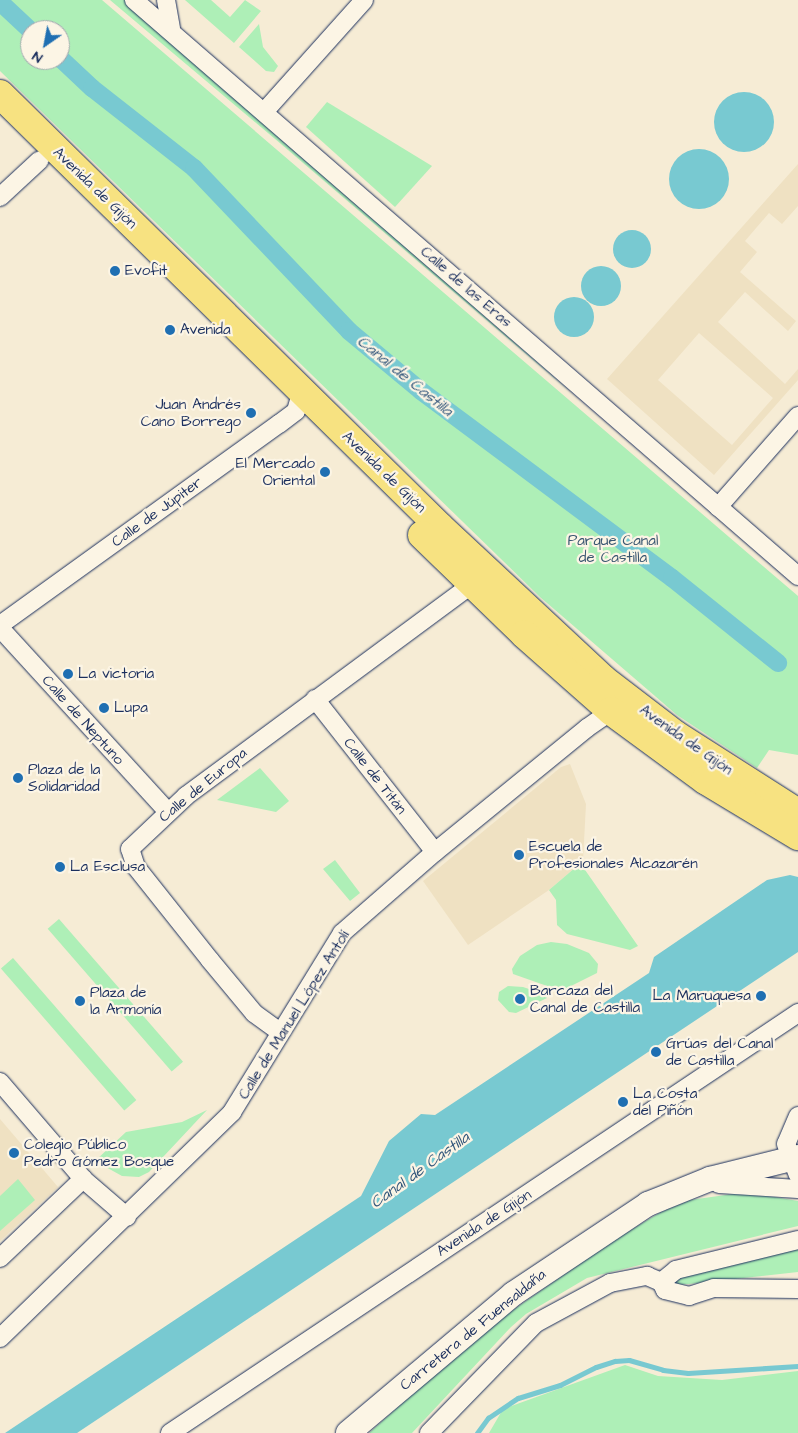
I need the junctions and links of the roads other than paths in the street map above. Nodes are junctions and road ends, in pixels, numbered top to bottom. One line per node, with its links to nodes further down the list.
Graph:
1 (161, 0): 4 (street)
2 (166, 0): 5 (street)
3 (364, 0): 7 (street)
4 (137, 2): 5 (street, Calle de las Eras)
5 (171, 30): 7 (street, Calle de las Eras)
6 (0, 94): 11 (highway, Avenida de Gijón)
7 (264, 112): 13 (street, Calle de las Eras)
8 (0, 121): 9 (highway, Avenida de Gijón)
9 (40, 160): 10 (street); 11 (highway, Avenida de Gijón)
10 (0, 198)
11 (299, 400): 15 (highway, Avenida de Gijón); 16 (street, Calle de Júpiter); 18 (highway, Avenida de Gijón)
12 (798, 416): 13 (street)
13 (718, 507): 14 (street, Calle de las Eras)
14 (798, 576)
15 (472, 584): 17 (street, Calle de Europa); 18 (highway, Avenida de Gijón)
16 (0, 626): 19 (street, Calle de Neptuno)
17 (315, 699): 19 (street, Calle de Europa); 22 (street, Calle de Titán)
18 (624, 708): 20 (highway, Avenida de Gijón); 21 (highway, Avenida de Gijón); 22 (street, Calle de Manuel López Antolí)
19 (167, 812): 24 (street, Calle de Europa)
20 (798, 813)
21 (798, 836)
22 (434, 852): 24 (street, Calle de Manuel López Antolí)
23 (798, 1013): 37 (street, Avenida de Gijón)
24 (280, 1032): 31 (street, Calle de Manuel López Antolí)
25 (0, 1082): 28 (street)
26 (798, 1116): 27 (street)
27 (796, 1163): 29 (main road, Carretera de Fuensaldaña)
28 (83, 1179): 31 (street); 33 (street)
29 (694, 1186): 30 (street); 38 (main road, Carretera de Fuensaldaña)
30 (798, 1189)
31 (127, 1217): 36 (street, Calle de Manuel López Antolí)
32 (798, 1240): 34 (street)
33 (0, 1258)
34 (661, 1282): 35 (street); 39 (street)
35 (798, 1289)
36 (0, 1338)
37 (170, 1433)
38 (348, 1433)
39 (430, 1433)

